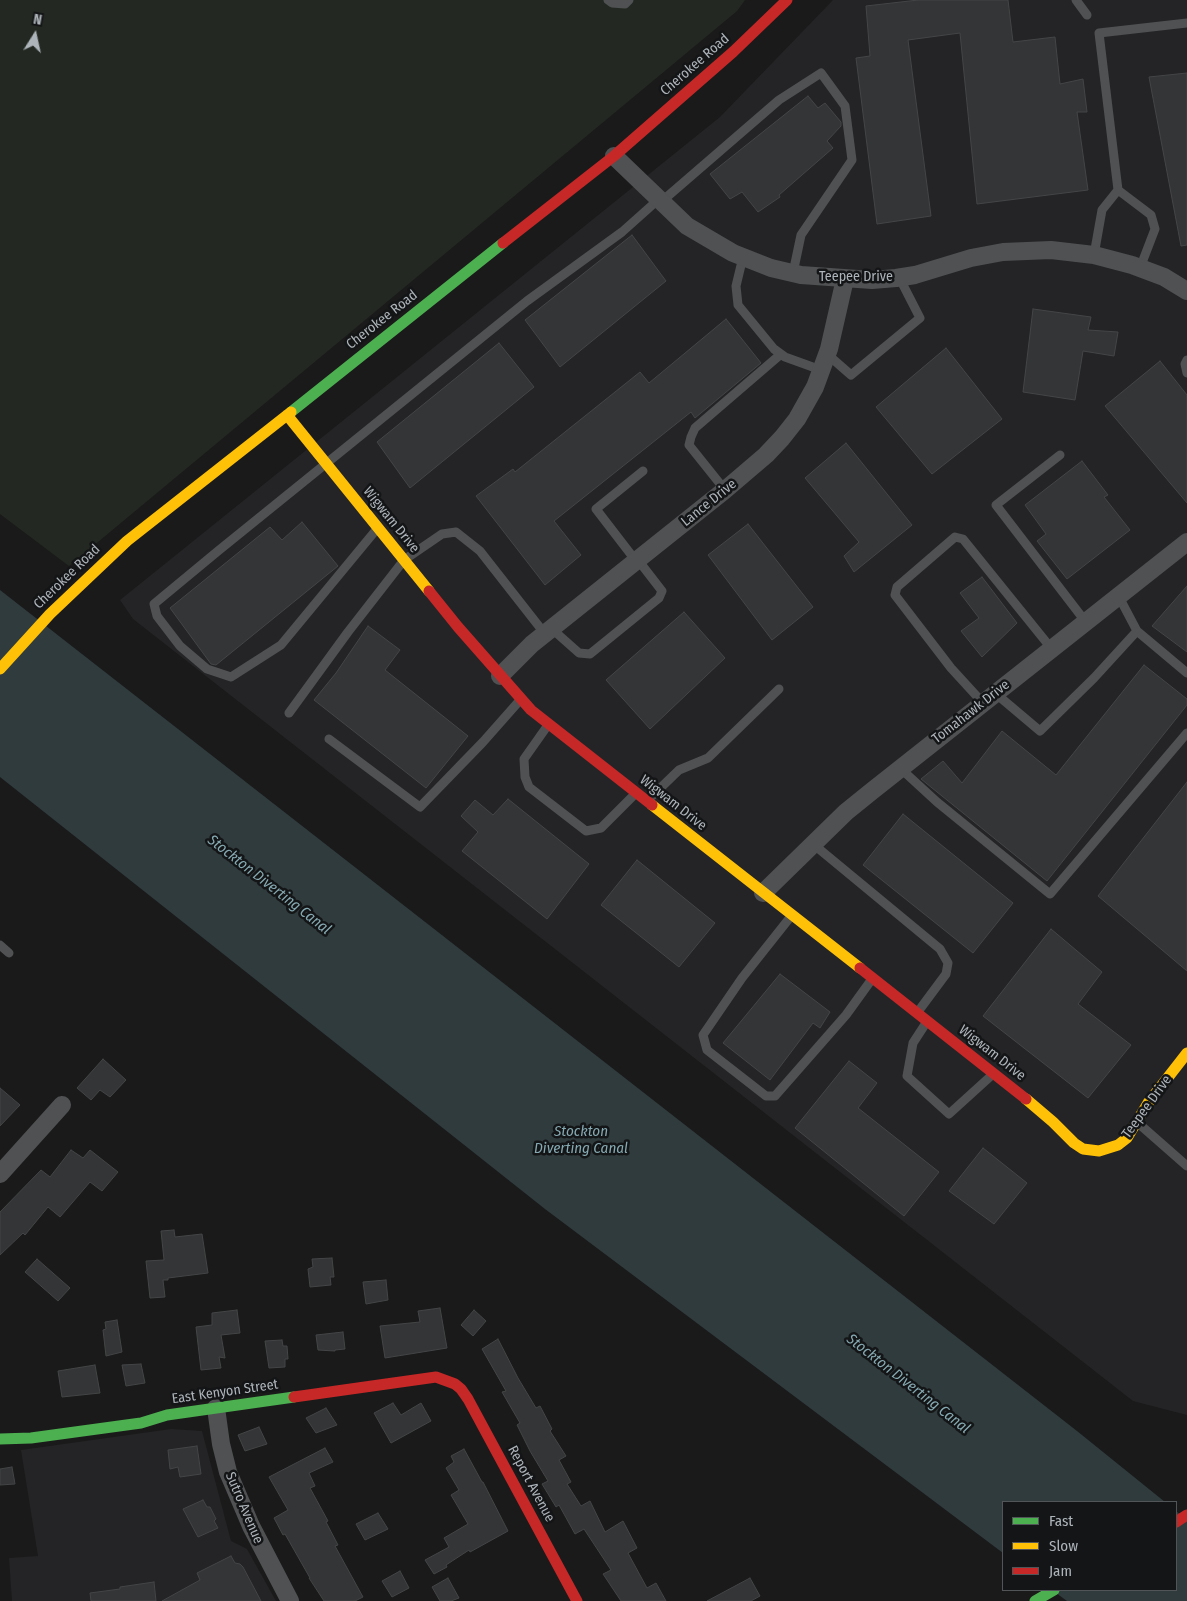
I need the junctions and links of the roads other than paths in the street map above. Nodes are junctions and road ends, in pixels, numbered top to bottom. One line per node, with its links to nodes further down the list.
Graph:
1 (608, 0): 2 (lane)
2 (629, 0)
3 (787, 0): 7 (street, Cherokee Road)
4 (1076, 0): 5 (lane)
5 (1087, 15)
6 (1187, 23): 8 (lane)
7 (614, 156): 9 (street, Teepee Drive); 21 (street, Cherokee Road)
8 (1118, 190): 10 (lane); 12 (lane)
9 (660, 201): 11 (street, Teepee Drive); 13 (lane); 23 (lane)
10 (1094, 255): 12 (street, Teepee Drive); 14 (street, Teepee Drive)
11 (743, 257): 13 (street, Teepee Drive); 17 (lane)
12 (1140, 268): 16 (street, Teepee Drive)
13 (792, 273): 15 (street, Teepee Drive)
14 (899, 277): 15 (street, Teepee Drive); 19 (lane)
15 (845, 279): 19 (street, Lance Drive)
16 (1187, 291)
17 (781, 354): 19 (lane); 25 (lane)
18 (1187, 360): 20 (lane)
19 (824, 362): 25 (street, Lance Drive)
20 (1187, 373)
21 (287, 415): 23 (street, Wigwam Drive); 35 (street, Cherokee Road)
22 (1060, 455): 31 (lane)
23 (326, 463): 26 (street, Wigwam Drive); 26 (lane)
24 (643, 471): 29 (lane)
25 (725, 490): 29 (street, Lance Drive)
26 (378, 528): 28 (street, Wigwam Drive)
27 (1187, 542): 30 (street, Tomahawk Drive)
28 (404, 560): 33 (lane); 37 (street, Wigwam Drive); 41 (lane)
29 (637, 560): 33 (street, Lance Drive); 33 (lane)
30 (1118, 595): 31 (street, Tomahawk Drive); 32 (lane)
31 (1085, 621): 34 (street, Tomahawk Drive)
32 (1137, 631): 36 (lane); 39 (lane)
33 (548, 632): 37 (street, Lance Drive)
34 (1051, 648): 39 (street, Tomahawk Drive); 39 (lane)
35 (0, 669)
36 (1187, 672)
37 (500, 676): 40 (street, Wigwam Drive)
38 (779, 689): 47 (lane)
39 (989, 698): 45 (street, Tomahawk Drive)
40 (521, 699): 42 (street, Wigwam Drive); 44 (lane)
41 (289, 713)
42 (549, 724): 46 (street, Wigwam Drive); 46 (lane)
43 (1187, 733): 45 (lane)
44 (329, 739)
45 (900, 768): 48 (street, Tomahawk Drive)
46 (636, 793): 47 (street, Wigwam Drive)
47 (647, 801): 49 (street, Wigwam Drive)
48 (813, 844): 49 (street, Tomahawk Drive); 54 (lane)
49 (763, 893): 50 (street, Wigwam Drive)
50 (792, 915): 53 (street, Wigwam Drive); 53 (lane)
51 (0, 944): 52 (lane)
52 (9, 953)
53 (873, 979): 54 (street, Wigwam Drive)
54 (917, 1013): 55 (street, Wigwam Drive)
55 (927, 1022): 57 (street, Wigwam Drive); 57 (lane)
56 (1187, 1053): 59 (street, Teepee Drive)
57 (994, 1074): 60 (street, Wigwam Drive)
58 (62, 1105): 62 (street)
59 (1136, 1121): 60 (street, Teepee Drive); 61 (lane)
60 (1099, 1151)
61 (1187, 1166)
62 (0, 1174)
63 (454, 1384): 64 (street, East Kenyon Street); 68 (street, Report Avenue)
64 (216, 1408): 65 (street, East Kenyon Street); 67 (street, Sutro Avenue)
65 (0, 1439)
66 (1052, 1591): 69 (street)
67 (290, 1601)
68 (577, 1601)
69 (1034, 1601)

